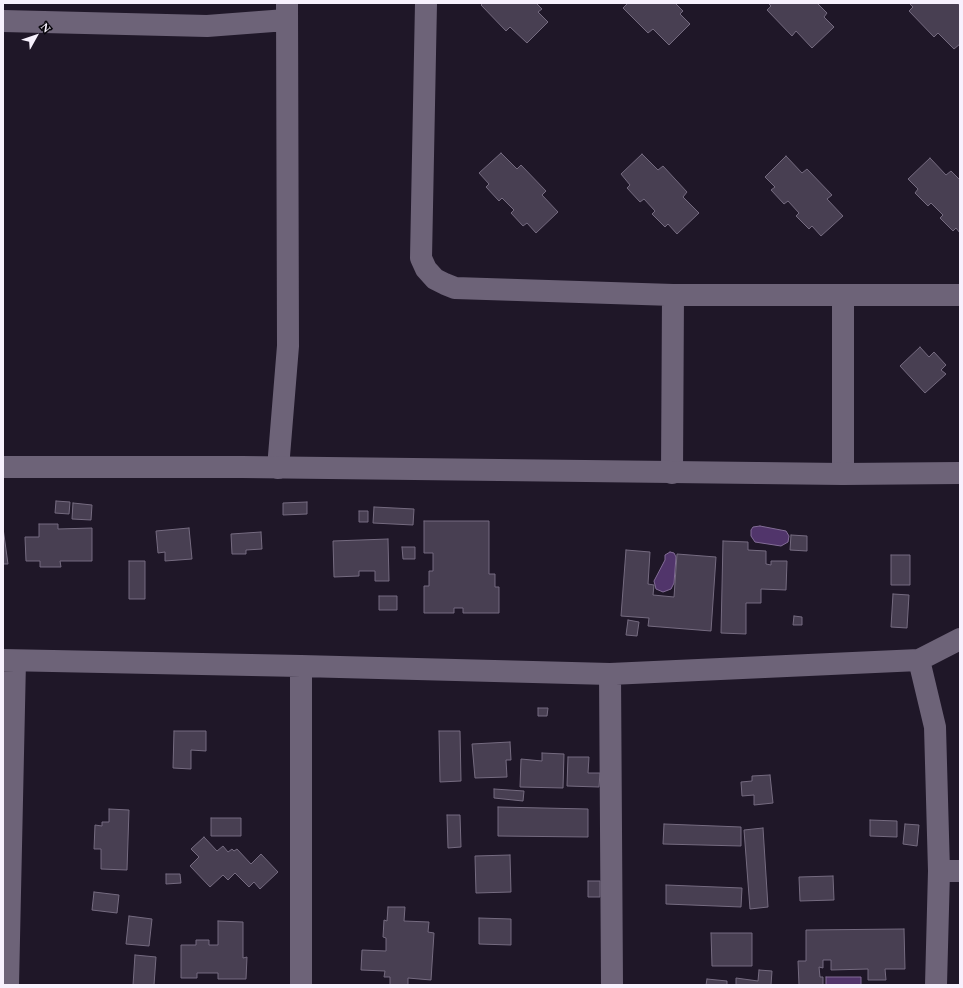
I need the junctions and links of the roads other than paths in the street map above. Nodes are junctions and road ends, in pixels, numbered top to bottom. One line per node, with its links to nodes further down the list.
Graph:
1 (426, 3): 4 (street)
2 (286, 12): 3 (street); 8 (street)
3 (3, 21)
4 (673, 295): 5 (street); 9 (street)
5 (843, 295): 6 (street); 11 (street)
6 (960, 295)
7 (3, 468): 8 (street)
8 (278, 468): 9 (street)
9 (672, 473): 11 (street)
10 (960, 473): 11 (street)
11 (844, 474)
12 (960, 639): 14 (street)
13 (9, 660): 15 (street); 18 (street)
14 (918, 660): 16 (street); 17 (street)
15 (301, 666): 16 (street); 19 (street)
16 (610, 674): 20 (street)
17 (949, 872): 21 (street)
18 (8, 985)
19 (301, 985)
20 (612, 985)
21 (936, 985)

